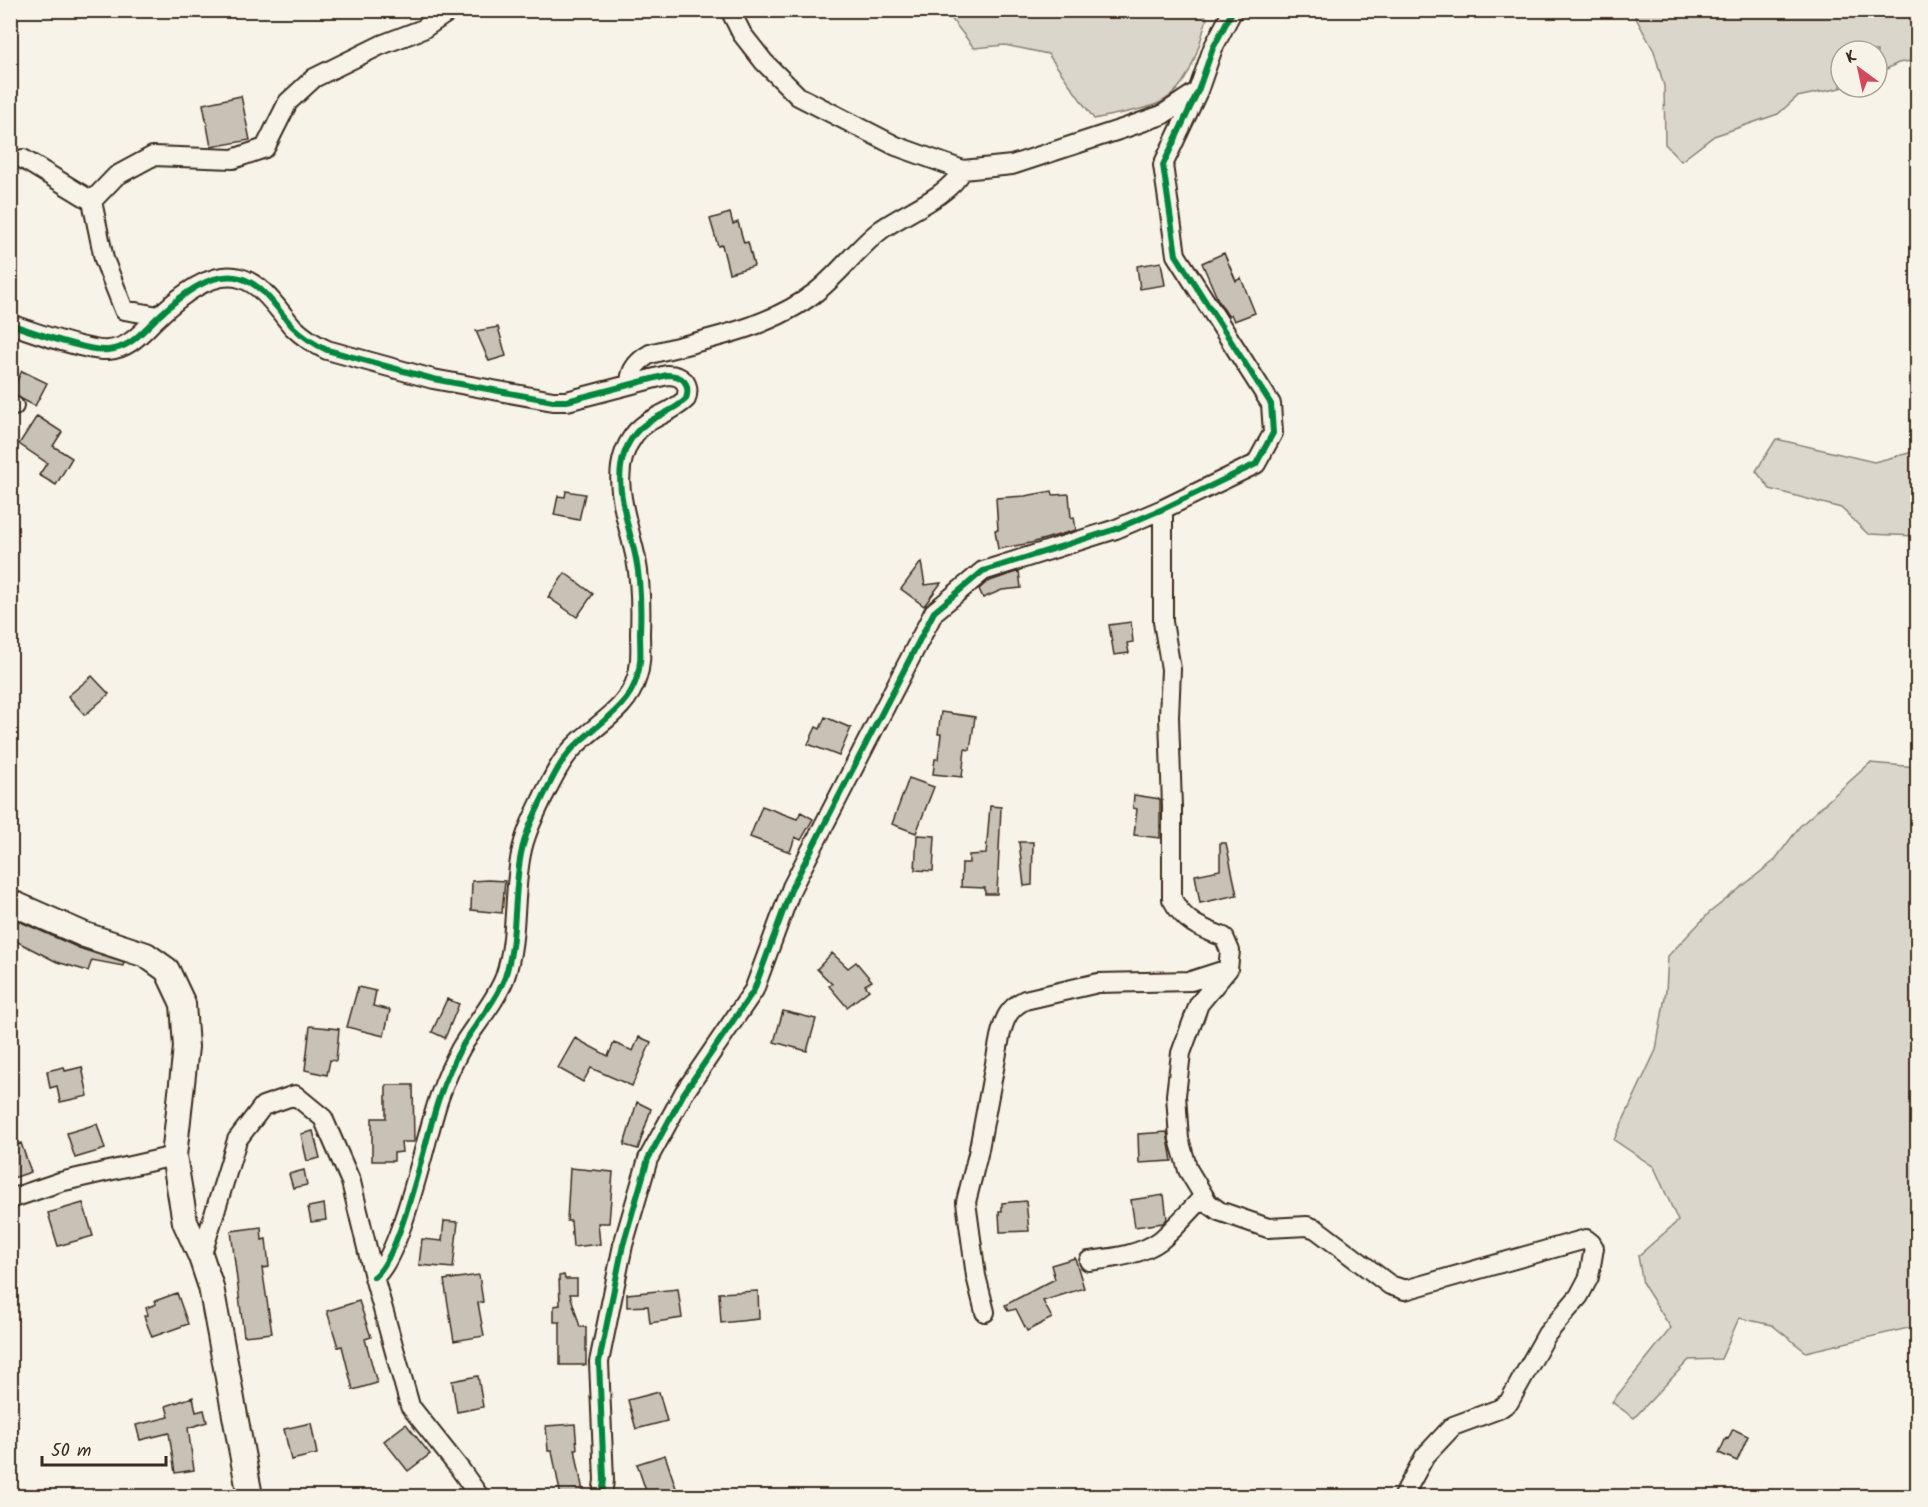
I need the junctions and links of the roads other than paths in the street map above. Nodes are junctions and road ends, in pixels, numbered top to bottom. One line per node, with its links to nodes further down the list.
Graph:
1 (451, 10): 7 (street)
2 (730, 10): 6 (street)
3 (1233, 10): 4 (street)
4 (1198, 91): 6 (street); 11 (street)
5 (23, 159): 7 (street)
6 (963, 170): 10 (street)
7 (92, 201): 8 (street)
8 (159, 316): 9 (street); 10 (street)
9 (10, 324)
10 (630, 384): 19 (street)
11 (1164, 509): 13 (street); 23 (street)
12 (10, 902): 14 (street)
13 (1228, 969): 15 (street); 20 (street)
14 (174, 1156): 16 (street); 17 (street)
15 (1204, 1196): 18 (street); 24 (street)
16 (10, 1199)
17 (201, 1257): 19 (street); 21 (street)
18 (1089, 1261)
19 (374, 1277): 22 (street)
20 (985, 1312)
21 (250, 1497)
22 (479, 1497)
23 (602, 1497)
24 (1403, 1497)

